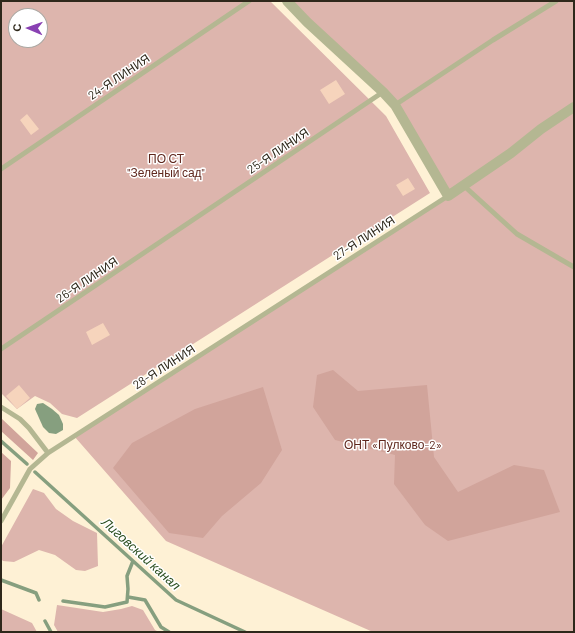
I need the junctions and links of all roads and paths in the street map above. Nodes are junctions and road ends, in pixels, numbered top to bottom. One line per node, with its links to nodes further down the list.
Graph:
1 (249, 1): 7 (lane, 24-Я ЛИНИЯ)
2 (287, 1): 4 (street)
3 (556, 1): 5 (lane)
4 (383, 92): 5 (street); 10 (lane, 25-Я ЛИНИЯ)
5 (395, 105): 9 (street)
6 (574, 107): 8 (street)
7 (1, 169)
8 (463, 186): 9 (street); 11 (lane)
9 (448, 196): 12 (lane, 27-Я ЛИНИЯ)
10 (184, 227): 13 (lane, 26-Я ЛИНИЯ)
11 (574, 267)
12 (290, 298): 15 (lane, 28-Я ЛИНИЯ)
13 (1, 349)
14 (1, 407): 15 (lane)
15 (48, 453): 16 (lane, 28-Я ЛИНИЯ)
16 (1, 522)

